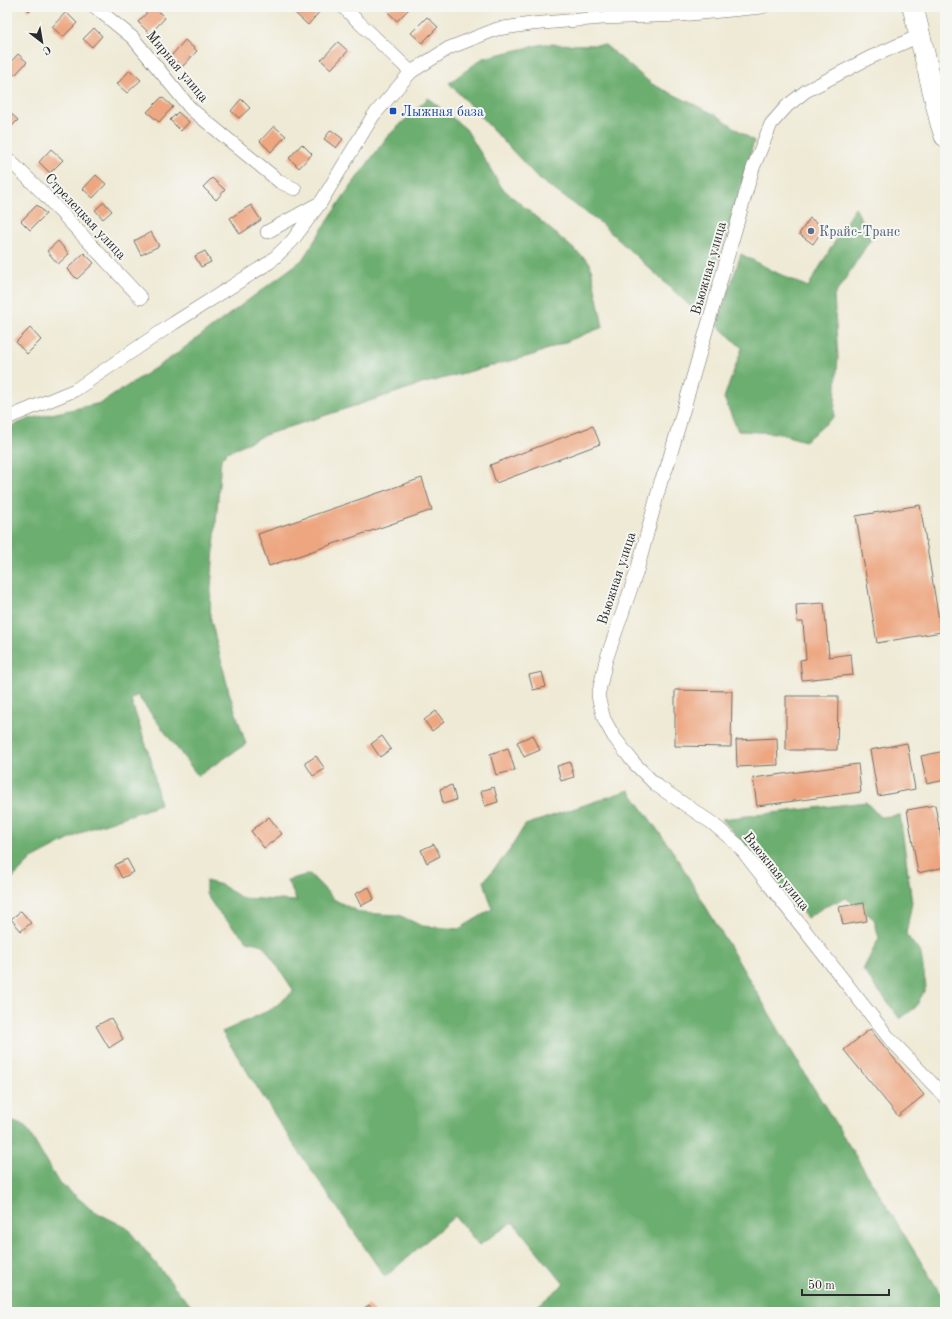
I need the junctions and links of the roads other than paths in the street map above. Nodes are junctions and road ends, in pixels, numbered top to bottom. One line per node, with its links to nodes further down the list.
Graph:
1 (95, 7): 12 (street, Мирная улица)
2 (343, 7): 9 (street)
3 (590, 7): 7 (street)
4 (762, 7): 6 (street)
5 (913, 7): 8 (main road)
6 (679, 11): 7 (street)
7 (602, 18): 9 (street)
8 (919, 36): 10 (main road); 17 (street, Вьюжная улица)
9 (411, 72): 13 (street)
10 (945, 136)
11 (7, 158): 15 (street, Стрелецкая улица)
12 (295, 189)
13 (320, 202): 14 (street); 16 (street)
14 (267, 232)
15 (142, 298)
16 (7, 418)
17 (945, 1097)

